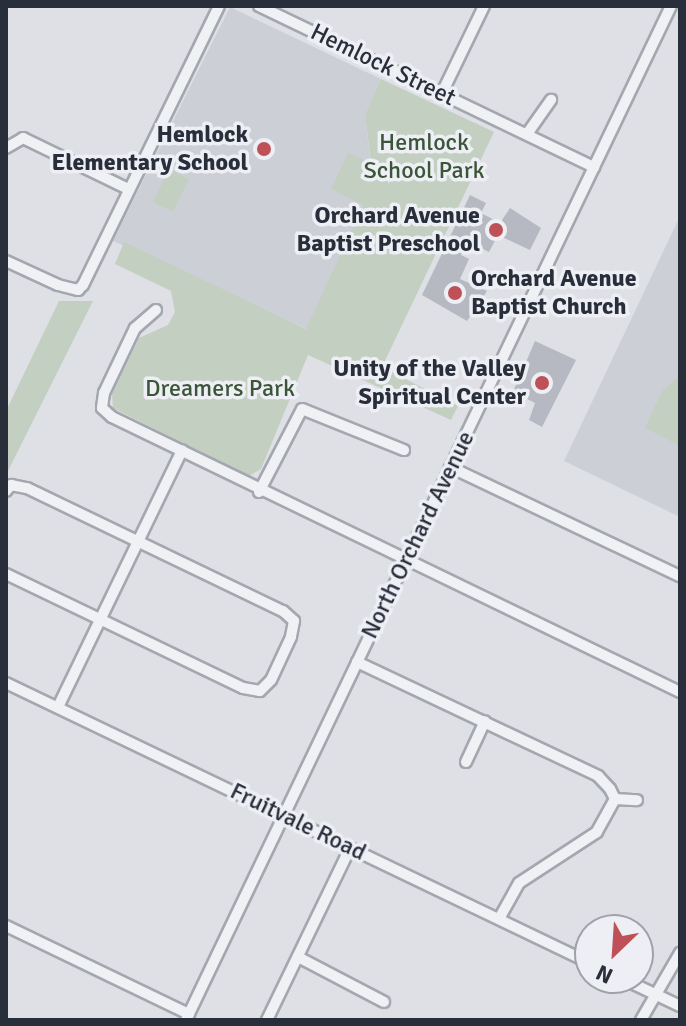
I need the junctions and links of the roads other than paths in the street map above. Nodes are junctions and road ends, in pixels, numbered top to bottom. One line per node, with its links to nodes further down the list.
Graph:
1 (219, 6): 10 (street)
2 (259, 6): 5 (street, Hemlock Street)
3 (484, 6): 5 (street)
4 (671, 6): 9 (street, North Orchard Avenue)
5 (442, 93): 7 (street, Hemlock Street)
6 (551, 100): 7 (street)
7 (527, 134): 9 (street, Hemlock Street)
8 (6, 148): 10 (street)
9 (594, 167): 16 (street, North Orchard Avenue)
10 (128, 189): 11 (street)
11 (9, 262): 12 (street)
12 (6, 277)
13 (156, 310): 14 (street)
14 (182, 450): 18 (street); 19 (street)
15 (404, 450): 18 (street)
16 (450, 467): 20 (street, North Orchard Avenue); 22 (street)
17 (6, 491): 19 (street)
18 (259, 492): 20 (street)
19 (135, 545): 23 (street); 23 (street)
20 (405, 562): 24 (street, North Orchard Avenue); 26 (street)
21 (6, 574): 23 (street)
22 (680, 576)
23 (98, 623): 27 (street)
24 (357, 662): 28 (street); 32 (street, North Orchard Avenue)
25 (6, 683): 27 (street, Fruitvale Road)
26 (680, 692)
27 (58, 707): 32 (street, Fruitvale Road)
28 (485, 721): 29 (street); 30 (street)
29 (466, 762)
30 (615, 799): 31 (street); 34 (street)
31 (637, 800)
32 (284, 816): 33 (street, Fruitvale Road); 42 (street, North Orchard Avenue)
33 (350, 848): 34 (street, Fruitvale Road); 38 (street)
34 (499, 919): 37 (street, Fruitvale Road)
35 (6, 926): 42 (street)
36 (680, 953): 39 (street)
37 (574, 955)
38 (298, 957): 40 (street); 43 (street)
39 (654, 994): 41 (street); 44 (street)
40 (384, 1002)
41 (680, 1006)
42 (188, 1017)
43 (267, 1020)
44 (641, 1020)

